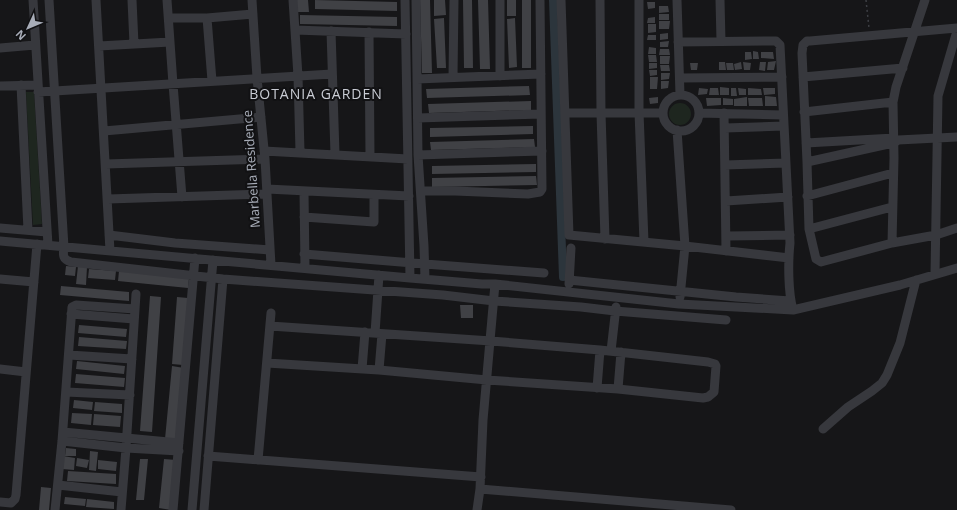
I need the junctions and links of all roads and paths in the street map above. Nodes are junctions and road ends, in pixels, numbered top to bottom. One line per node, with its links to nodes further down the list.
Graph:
1 (33, 0): 35 (street)
2 (49, 0): 55 (street)
3 (96, 0): 36 (street)
4 (132, 0): 34 (street)
5 (168, 0): 21 (street)
6 (252, 0): 20 (street, Marbella Residence)
7 (293, 0): 24 (street)
8 (405, 0): 29 (street)
9 (416, 0): 48 (street)
10 (454, 0): 43 (street)
11 (500, 0): 42 (street)
12 (540, 0): 40 (street)
13 (562, 0): 58 (street)
14 (600, 0): 59 (street)
15 (639, 0): 60 (street)
16 (677, 0): 33 (street)
17 (720, 0): 31 (street)
18 (866, 0): 30 (path)
19 (925, 0): 28 (street)
20 (253, 14): 22 (street); 46 (street, Marbella Residence)
21 (169, 18): 22 (street); 32 (street)
22 (207, 18): 49 (street)
23 (957, 28): 28 (street)
24 (295, 30): 25 (street); 41 (street)
25 (331, 31): 27 (street); 39 (street)
26 (957, 31): 75 (street)
27 (369, 32): 29 (street); 83 (street)
28 (914, 32): 30 (street); 38 (street)
29 (406, 34): 84 (street)
30 (869, 36): 45 (street)
31 (721, 41): 33 (street); 44 (street)
32 (170, 42): 34 (street); 50 (street)
33 (678, 42): 47 (street)
34 (134, 44): 36 (street)
35 (35, 45): 37 (street); 53 (street)
36 (99, 46): 54 (street)
37 (0, 48)
38 (903, 68): 45 (street); 57 (street)
39 (332, 74): 41 (street); 80 (street)
40 (541, 74): 42 (street); 65 (street)
41 (298, 76): 46 (street); 79 (street)
42 (500, 76): 43 (street)
43 (453, 77): 48 (street)
44 (782, 77): 47 (street); 66 (street)
45 (803, 77): 63 (street)
46 (257, 78): 49 (street); 67 (street, Marbella Residence)
47 (680, 78): 56 (street)
48 (417, 79): 68 (street)
49 (212, 81): 50 (street)
50 (173, 84): 54 (street); 69 (street)
51 (21, 85): 52 (street); 53 (street); 106 (street)
52 (0, 86)
53 (38, 88): 55 (street); 107 (street)
54 (102, 88): 55 (street); 73 (street)
55 (54, 91): 119 (street)
56 (680, 95): 61 (street); 62 (street)
57 (893, 102): 63 (street); 76 (street)
58 (566, 112): 59 (street); 112 (street)
59 (601, 112): 60 (street); 112 (street)
60 (639, 112): 61 (street); 114 (street)
61 (663, 112): 72 (street)
62 (699, 112): 64 (street); 72 (street)
63 (804, 112): 77 (street)
64 (724, 113): 66 (street); 71 (street)
65 (541, 114): 68 (street); 78 (street)
66 (783, 116): 70 (street)
67 (261, 117): 69 (street); 81 (street, Marbella Residence)
68 (418, 118): 82 (street)
69 (176, 125): 73 (street); 85 (street)
70 (784, 126): 71 (street); 87 (street)
71 (725, 128): 89 (street)
72 (677, 130): 120 (street)
73 (104, 131): 88 (street)
74 (957, 136): 75 (street)
75 (937, 138): 76 (street); 110 (street)
76 (895, 140): 77 (street); 86 (street); 90 (street)
77 (806, 143): 86 (street)
78 (542, 151): 82 (street); 93 (street)
79 (300, 152): 80 (street); 81 (street)
80 (335, 154): 83 (street)
81 (264, 155): 85 (street); 91 (street, Marbella Residence)
82 (418, 156): 93 (street)
83 (370, 157): 84 (street)
84 (408, 159): 95 (street)
85 (179, 161): 88 (street); 97 (street)
86 (807, 162): 96 (street)
87 (786, 163): 89 (street); 98 (street)
88 (106, 164): 99 (street)
89 (725, 165): 100 (street)
90 (893, 173): 96 (street); 101 (street)
91 (267, 191): 92 (street); 97 (street); 123 (street, Marbella Residence)
92 (304, 191): 94 (street); 102 (street)
93 (421, 191): 131 (street)
94 (374, 195): 95 (street); 102 (street)
95 (409, 196): 130 (street)
96 (807, 196): 105 (street)
97 (182, 197): 99 (street)
98 (788, 197): 100 (street); 109 (street)
99 (108, 200): 108 (street)
100 (726, 201): 111 (street)
101 (892, 207): 105 (street); 116 (street)
102 (304, 217): 125 (street)
103 (0, 228): 106 (street)
104 (957, 228): 110 (street)
105 (808, 229): 116 (street)
106 (28, 230): 107 (street)
107 (47, 232): 118 (street)
108 (109, 235): 115 (street); 122 (street)
109 (790, 235): 111 (street); 128 (street)
110 (936, 235): 116 (street); 136 (street)
111 (727, 236): 124 (street)
112 (606, 239): 114 (street)
113 (0, 241): 117 (street)
114 (644, 242): 120 (street)
115 (183, 243): 123 (street); 126 (street)
116 (892, 243)
117 (37, 244): 118 (street); 146 (street)
118 (48, 245): 119 (street)
119 (64, 246): 122 (street); 137 (street)
120 (685, 246): 124 (street); 151 (street)
121 (571, 248): 144 (street)
122 (110, 250): 126 (street)
123 (270, 250): 132 (street, Marbella Residence)
124 (726, 251): 128 (street)
125 (304, 254): 130 (street); 133 (street)
126 (182, 257): 127 (street)
127 (195, 258): 129 (street); 137 (street)
128 (789, 258): 155 (street)
129 (213, 260): 132 (street); 139 (street)
130 (410, 263): 131 (street); 141 (street)
131 (425, 264): 135 (street); 143 (street)
132 (271, 265): 133 (street)
133 (304, 268): 138 (street)
134 (957, 268): 136 (street)
135 (544, 272)
136 (935, 274): 145 (street)
137 (193, 275): 139 (street); 187 (street)
138 (379, 275): 141 (street); 149 (street)
139 (212, 276): 140 (street); 200 (street)
140 (223, 278): 149 (street); 189 (street)
141 (410, 278): 143 (street)
142 (0, 279): 146 (street)
143 (425, 279): 147 (street)
144 (569, 280): 150 (street); 151 (street)
145 (916, 280): 158 (street); 184 (street)
146 (34, 282): 178 (street)
147 (482, 284): 148 (street); 154 (street)
148 (496, 284): 150 (street); 154 (street)
149 (378, 290): 154 (street); 167 (street)
150 (569, 291): 153 (street)
151 (680, 291): 155 (street); 156 (street)
152 (136, 294): 157 (street)
153 (617, 297): 156 (street); 159 (street)
154 (490, 300): 159 (street); 168 (street)
155 (790, 301): 158 (street)
156 (683, 305): 158 (street); 162 (street)
157 (135, 309): 161 (street); 163 (street)
158 (793, 310)
159 (615, 311): 162 (street); 170 (street)
160 (272, 313): 165 (street)
161 (71, 314): 163 (street); 172 (street)
162 (688, 318): 164 (street)
163 (134, 319): 173 (street)
164 (726, 320)
165 (270, 326): 166 (street); 174 (street)
166 (365, 332): 167 (street); 176 (street)
167 (378, 333): 168 (street); 177 (street)
168 (491, 341): 169 (street); 179 (street)
169 (600, 350): 170 (street); 180 (street)
170 (611, 351): 171 (street)
171 (622, 352): 181 (street); 181 (street)
172 (69, 355): 173 (street); 182 (street)
173 (132, 359): 183 (street)
174 (267, 363): 176 (street); 190 (street)
175 (0, 369): 178 (street)
176 (362, 369): 177 (street)
177 (379, 370): 179 (street)
178 (26, 372): 195 (street)
179 (487, 380): 180 (street); 191 (street)
180 (597, 388): 181 (street)
181 (618, 389)
182 (66, 392): 183 (street); 185 (street)
183 (130, 395): 186 (street)
184 (823, 429)
185 (63, 437): 186 (street); 188 (street); 192 (street)
186 (127, 438): 187 (street); 188 (street)
187 (179, 447): 188 (street); 199 (street)
188 (126, 448): 194 (street)
189 (208, 456): 190 (street); 201 (street)
190 (258, 460): 191 (street)
191 (481, 477): 193 (street)
192 (58, 485): 194 (street); 197 (street)
193 (480, 489): 196 (street); 202 (street)
194 (122, 492): 198 (street)
195 (0, 502)
196 (686, 508): 203 (street)
197 (55, 510)
198 (121, 510)
199 (174, 510)
200 (192, 510)
201 (204, 510)
202 (477, 510)
203 (731, 510)

